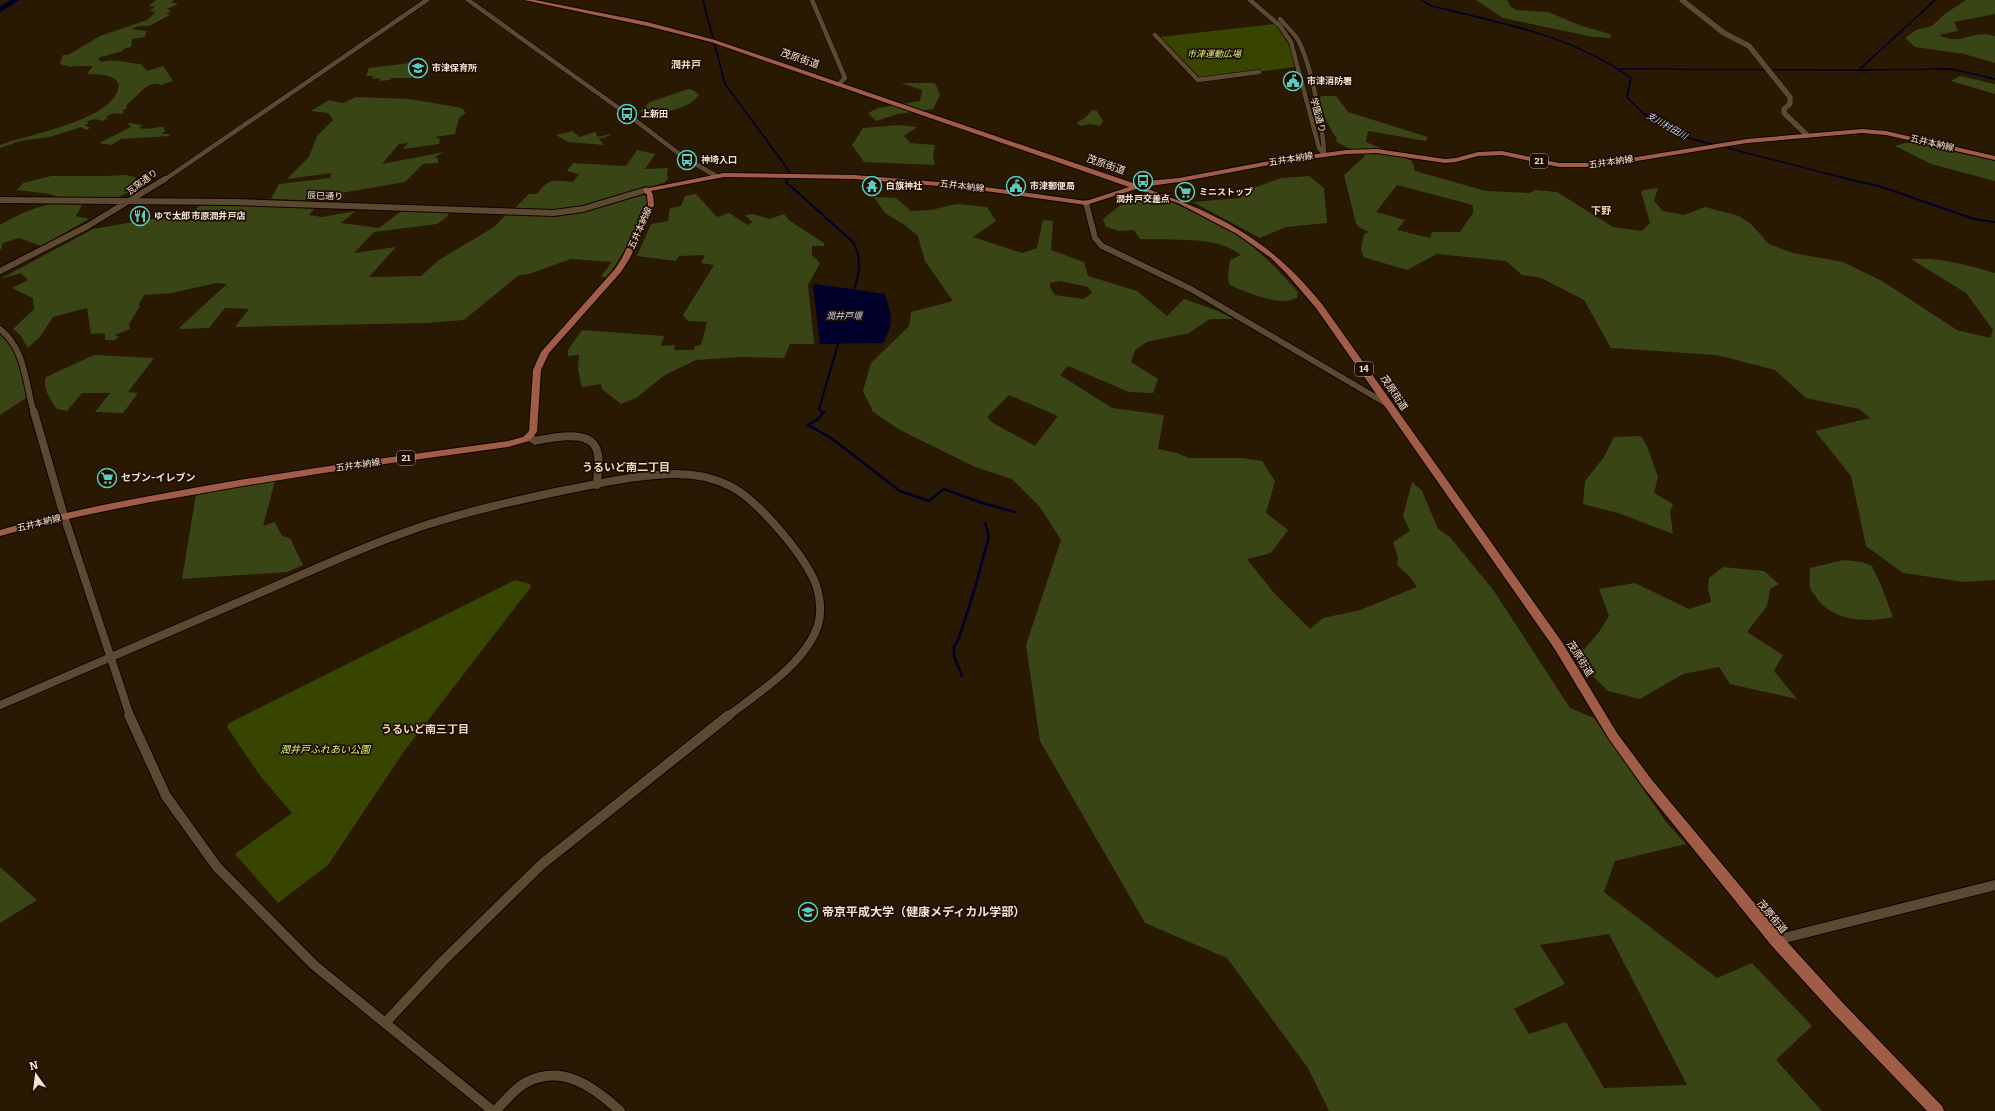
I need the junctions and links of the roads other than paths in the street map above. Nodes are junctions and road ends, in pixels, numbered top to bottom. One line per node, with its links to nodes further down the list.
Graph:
1 (423, 0): 21 (street, 瓦窯通り)
2 (427, 0): 21 (street, 瓦窯通り)
3 (468, 0): 17 (street)
4 (527, 0): 13 (main road, 茂原街道 / 14)
5 (812, 0): 13 (street)
6 (1250, 0): 11 (street, 学園通り)
7 (1257, 0): 12 (street)
8 (1682, 0): 14 (main road)
9 (1155, 35): 10 (street)
10 (1259, 72)
11 (1300, 74): 12 (street); 15 (street, 学園通り)
12 (1308, 74): 15 (street)
13 (839, 84): 18 (main road, 茂原街道 / 14)
14 (1806, 136): 15 (main road, 五井本納線 / 21); 16 (main road, 五井本納線 / 21)
15 (1324, 154): 18 (main road, 五井本納線 / 21)
16 (1995, 158)
17 (716, 176): 19 (main road, 五井本納線 / 21); 22 (main road, 五井本納線 / 21)
18 (1135, 186): 22 (main road, 五井本納線 / 21); 25 (main road, 茂原街道 / 14)
19 (646, 190): 21 (street, 辰巳通り); 26 (main road, 五井本納線)
20 (0, 200): 21 (street, 辰巳通り)
21 (129, 202): 23 (street)
22 (1086, 203): 25 (street)
23 (0, 271)
24 (0, 329): 28 (street)
25 (1387, 404): 33 (main road, 茂原街道 / 14)
26 (530, 437): 27 (street); 28 (main road, 五井本納線 / 21)
27 (597, 485): 30 (street); 34 (street)
28 (64, 516): 29 (main road, 五井本納線 / 21); 30 (street)
29 (0, 533)
30 (111, 657): 31 (street); 34 (street)
31 (0, 705)
32 (1995, 886): 33 (street)
33 (1776, 940): 37 (main road, 茂原街道 / 14)
34 (386, 1022): 35 (street)
35 (494, 1111): 36 (street)
36 (620, 1111)
37 (1937, 1111)

